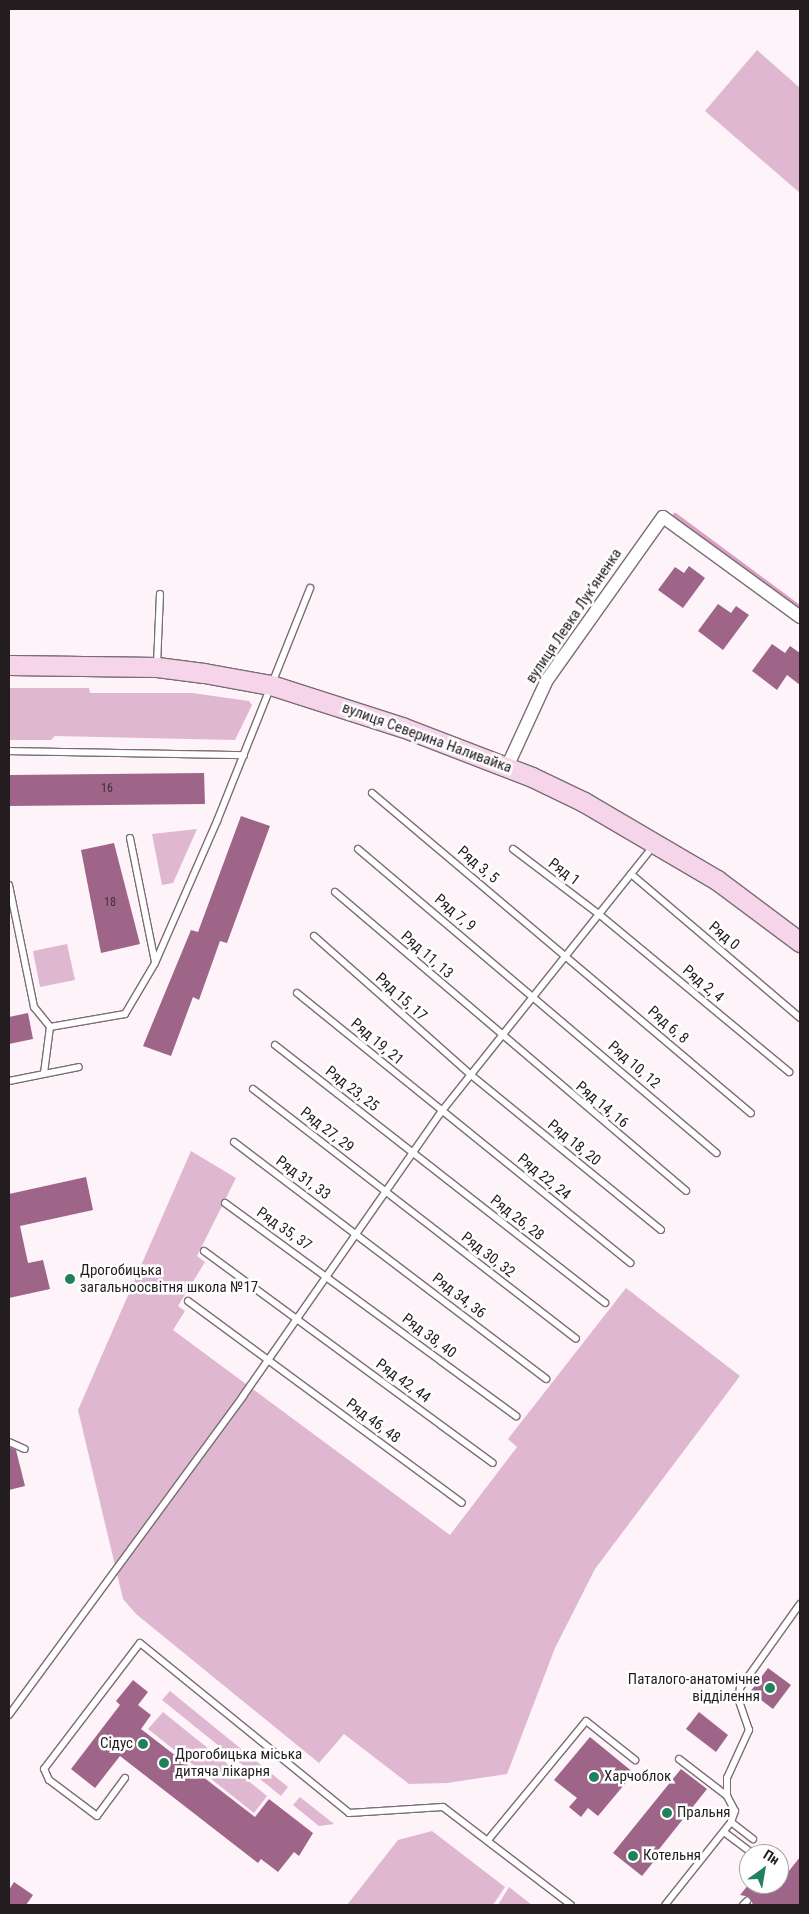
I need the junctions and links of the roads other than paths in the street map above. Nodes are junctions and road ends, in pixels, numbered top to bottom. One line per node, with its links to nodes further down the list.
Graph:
1 (310, 588): 6 (lane)
2 (160, 594): 5 (lane)
3 (800, 617): 9 (street, вулиця Левка Лукʼяненка)
4 (9, 665): 5 (street, вулиця Северина Наливайка)
5 (157, 667): 6 (street, вулиця Северина Наливайка)
6 (271, 684): 8 (lane); 9 (street, вулиця Северина Наливайка)
7 (9, 751): 8 (lane)
8 (244, 755): 22 (lane)
9 (507, 767): 12 (street, вулиця Северина Наливайка)
10 (372, 793): 21 (lane, Ряд 3, 5)
11 (130, 838): 22 (lane)
12 (656, 842): 15 (lane); 20 (street, вулиця Северина Наливайка)
13 (358, 849): 24 (lane, Ряд 7, 9)
14 (513, 849): 18 (lane, Ряд 1)
15 (631, 874): 18 (lane); 25 (lane, Ряд 0)
16 (9, 885): 26 (lane)
17 (335, 892): 27 (lane, Ряд 11, 13)
18 (600, 915): 21 (lane); 30 (lane, Ряд 2, 4)
19 (314, 936): 32 (lane, Ряд 15, 17)
20 (800, 942)
21 (568, 956): 24 (lane); 36 (lane, Ряд 6, 8)
22 (155, 963): 26 (lane)
23 (297, 992): 35 (lane, Ряд 19, 21)
24 (535, 997): 27 (lane); 39 (lane, Ряд 10, 12)
25 (800, 1018)
26 (50, 1027): 31 (lane)
27 (502, 1037): 32 (lane); 41 (lane, Ряд 14, 16)
28 (275, 1045): 38 (lane, Ряд 23, 25)
29 (79, 1067): 31 (lane)
30 (789, 1072)
31 (44, 1073): 33 (lane)
32 (471, 1075): 35 (lane); 43 (lane, Ряд 18, 20)
33 (9, 1081)
34 (253, 1089): 40 (lane, Ряд 27, 29)
35 (441, 1112): 38 (lane); 46 (lane, Ряд 22, 24)
36 (751, 1113)
37 (234, 1142): 44 (lane, Ряд 31, 33)
38 (413, 1152): 40 (lane); 49 (lane, Ряд 26, 28)
39 (717, 1153)
40 (386, 1191): 44 (lane); 51 (lane, Ряд 30, 32)
41 (686, 1191)
42 (225, 1203): 47 (lane, Ряд 35, 37)
43 (661, 1230)
44 (357, 1233): 47 (lane); 53 (lane, Ряд 34, 36)
45 (204, 1251): 50 (lane, Ряд 42, 44)
46 (631, 1263)
47 (327, 1275): 50 (lane); 54 (lane, Ряд 38, 40)
48 (188, 1301): 52 (lane, Ряд 46, 48)
49 (605, 1303)
50 (297, 1318): 52 (lane); 57 (lane, Ряд 42, 44)
51 (576, 1338)
52 (269, 1358): 58 (lane, Ряд 46, 48); 60 (lane)
53 (546, 1379)
54 (516, 1416)
55 (9, 1442): 56 (lane)
56 (25, 1449)
57 (494, 1463)
58 (462, 1503)
59 (800, 1604): 64 (lane)
60 (9, 1715)
61 (679, 1759): 64 (lane)
62 (635, 1760): 68 (lane)
63 (125, 1778): 68 (lane)
64 (727, 1796): 65 (lane)
65 (731, 1822): 66 (lane); 67 (lane)
66 (724, 1832): 69 (lane); 71 (lane)
67 (753, 1839)
68 (488, 1840): 70 (lane)
69 (740, 1844)
70 (570, 1905)
71 (664, 1905)

